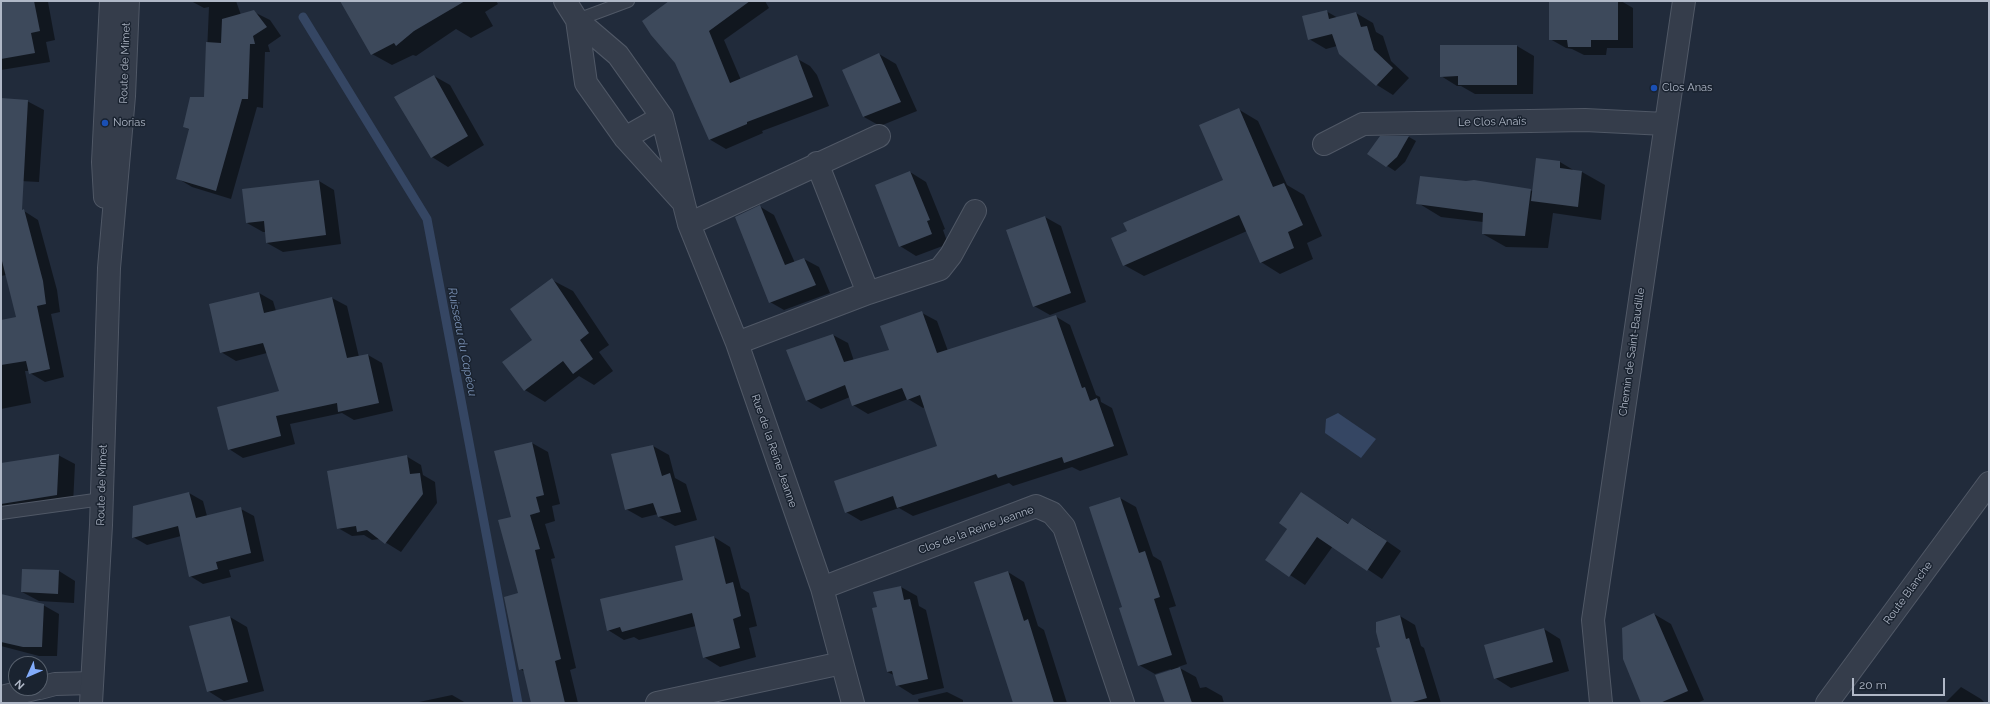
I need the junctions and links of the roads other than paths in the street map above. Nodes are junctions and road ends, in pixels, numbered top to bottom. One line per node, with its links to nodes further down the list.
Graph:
1 (111, 1): 16 (street, Route de Mimet)
2 (128, 1): 16 (street, Route de Mimet)
3 (565, 1): 6 (street, Rue de la Reine Jeanne)
4 (628, 1): 6 (lane)
5 (1684, 1): 8 (street, Chemin de Saint-Baudille)
6 (577, 20): 7 (street, Rue de la Reine Jeanne); 10 (street, Rue de la Reine Jeanne)
7 (662, 117): 10 (street); 13 (street, Rue de la Reine Jeanne)
8 (1665, 124): 11 (street, Le Clos Anaïs); 29 (street, Chemin de Saint-Baudille)
9 (879, 136): 12 (street)
10 (625, 138): 13 (street, Rue de la Reine Jeanne)
11 (1324, 144)
12 (817, 163): 15 (street); 17 (street)
13 (683, 202): 15 (street, Rue de la Reine Jeanne)
14 (975, 211): 17 (street)
15 (689, 224): 18 (street, Rue de la Reine Jeanne)
16 (109, 268): 20 (street, Route de Mimet)
17 (868, 293): 18 (street)
18 (737, 343): 22 (street, Rue de la Reine Jeanne)
19 (1989, 483): 30 (street, Route Blanche)
20 (102, 499): 21 (lane); 25 (street, Route de Mimet)
21 (1, 513)
22 (822, 588): 23 (street, Rue de la Reine Jeanne); 28 (street, Clos de la Reine Jeanne)
23 (842, 664): 26 (street); 27 (street, Rue de la Reine Jeanne)
24 (48, 686): 25 (street)
25 (92, 693)
26 (657, 703)
27 (853, 703)
28 (1124, 703)
29 (1601, 703)
30 (1827, 703)

